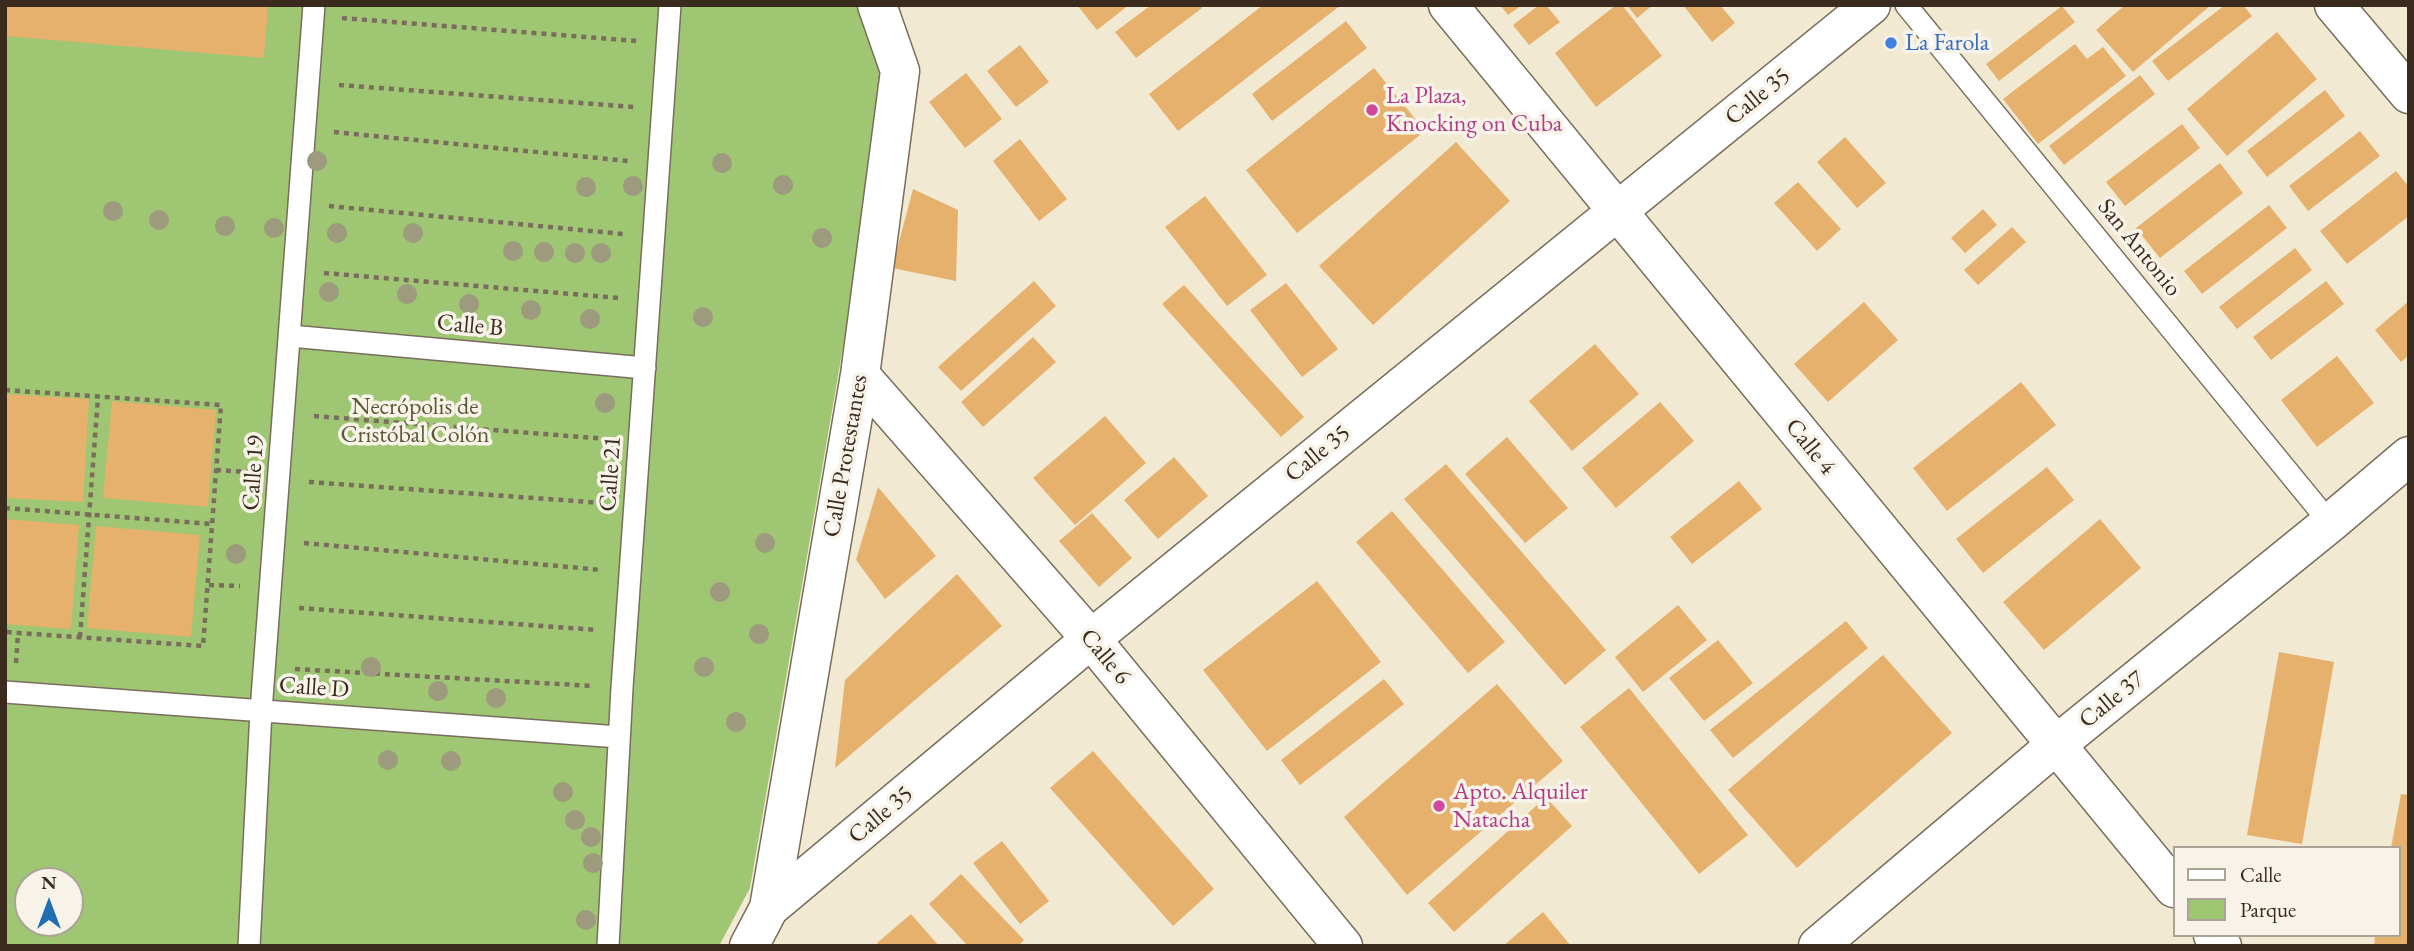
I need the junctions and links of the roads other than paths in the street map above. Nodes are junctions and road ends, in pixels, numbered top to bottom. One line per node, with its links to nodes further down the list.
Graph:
1 (670, 5): 11 (lane, Calle 21)
2 (877, 5): 12 (street, Calle Protestantes)
3 (1448, 5): 9 (street, Calle 4)
4 (1871, 5): 9 (street, Calle 35)
5 (1906, 5): 14 (lane, San Antonio)
6 (2334, 5): 8 (street)
7 (314, 11): 10 (lane, Calle 19)
8 (2409, 94)
9 (1616, 212): 15 (street, Calle 35); 19 (street, Calle 4)
10 (290, 336): 11 (lane, Calle B); 17 (lane, Calle 19)
11 (645, 368): 18 (lane, Calle 21)
12 (860, 375): 15 (street, Calle 6); 21 (street, Calle Protestantes)
13 (2409, 456): 14 (street, Calle 37)
14 (2330, 523): 19 (street, Calle 37)
15 (1091, 639): 21 (street, Calle 35); 25 (street, Calle 6)
16 (5, 692): 17 (lane, Calle D)
17 (261, 711): 18 (lane, Calle D); 22 (lane, Calle 19)
18 (619, 737): 23 (lane, Calle 21)
19 (2056, 746): 20 (street, Calle 4); 26 (street, Calle 37)
20 (2172, 886)
21 (769, 908): 24 (street)
22 (249, 946)
23 (608, 946)
24 (749, 946)
25 (1343, 946)
26 (1818, 946)

